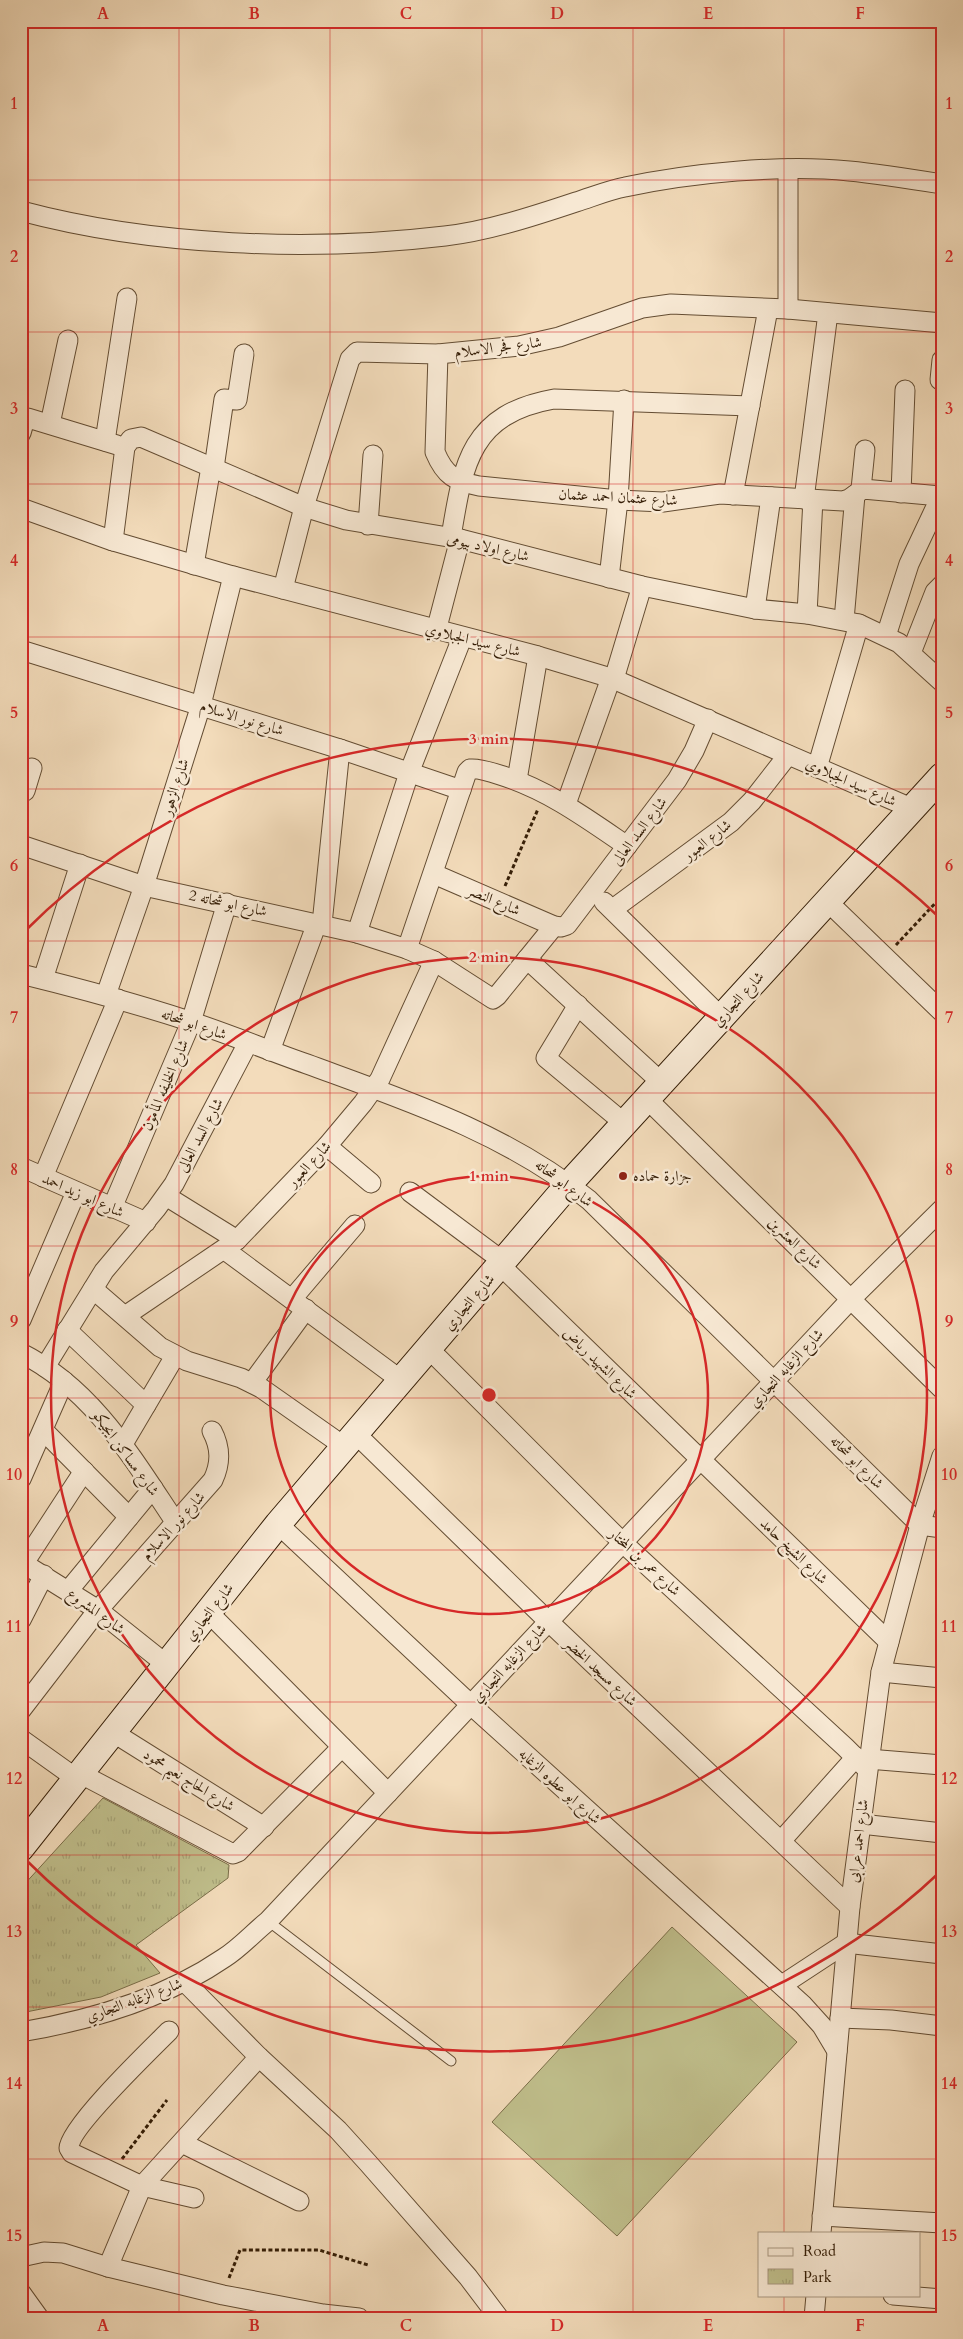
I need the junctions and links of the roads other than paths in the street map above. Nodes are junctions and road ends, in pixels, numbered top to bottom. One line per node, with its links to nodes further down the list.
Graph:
1 (788, 168): 2 (street); 3 (street); 6 (street)
2 (942, 184)
3 (21, 211)
4 (127, 298): 19 (street)
5 (768, 309): 6 (street, شارع فجر الاسلام); 11 (street, شارع فجر الاسلام); 16 (street)
6 (788, 310): 7 (street, شارع فجر الاسلام)
7 (828, 313): 8 (street, شارع فجر الاسلام); 30 (street)
8 (942, 323)
9 (68, 340): 17 (street)
10 (244, 354): 23 (street)
11 (438, 354): 24 (street); 32 (street, شارع فجر الاسلام)
12 (942, 360): 13 (street)
13 (940, 380)
14 (905, 390): 26 (street)
15 (624, 400): 16 (street); 24 (street); 31 (street)
16 (750, 406): 27 (street)
17 (50, 424): 18 (street); 19 (street)
18 (21, 433)
19 (105, 441): 20 (street)
20 (125, 447): 23 (street, شارع اولاد بيومى); 36 (street)
21 (865, 450): 25 (street)
22 (373, 455): 34 (street)
23 (212, 467): 32 (street, شارع اولاد بيومى); 37 (street)
24 (460, 482): 31 (street, شارع عثمان احمد عثمان); 35 (street)
25 (858, 492): 26 (street, شارع عثمان احمد عثمان); 30 (street, شارع عثمان احمد عثمان); 45 (street)
26 (901, 492): 28 (street, شارع عثمان احمد عثمان)
27 (733, 495): 29 (street, شارع عثمان احمد عثمان); 31 (street, شارع عثمان احمد عثمان)
28 (941, 495): 47 (street)
29 (771, 497): 30 (street, شارع عثمان احمد عثمان); 43 (street)
30 (808, 499): 44 (street)
31 (618, 500): 39 (street)
32 (304, 507): 34 (street, شارع اولاد بيومى); 42 (street, شارع فجر الاسلام)
33 (21, 508): 36 (street, شارع سيد الجبلاوي)
34 (368, 525): 35 (street, شارع اولاد بيومى)
35 (455, 538): 39 (street, شارع اولاد بيومى); 46 (street)
36 (114, 541): 37 (street, شارع سيد الجبلاوي)
37 (194, 565): 38 (street, شارع سيد الجبلاوي)
38 (232, 576): 42 (street, شارع سيد الجبلاوي); 54 (street, شارع الزهور)
39 (609, 578): 41 (street, شارع اولاد بيومى)
40 (942, 585): 50 (street)
41 (642, 586): 43 (street, شارع اولاد بيومى); 52 (street)
42 (283, 588): 46 (street, شارع سيد الجبلاوي)
43 (755, 610): 44 (street, شارع اولاد بيومى)
44 (807, 614): 45 (street, شارع اولاد بيومى)
45 (851, 622): 47 (street, شارع اولاد بيومى); 59 (street)
46 (436, 631): 48 (street, شارع سيد الجبلاوي)
47 (886, 636): 50 (street, شارع اولاد بيومى)
48 (462, 638): 51 (street, شارع سيد الجبلاوي); 60 (street)
49 (21, 650): 54 (street, شارع نور الاسلام)
50 (911, 652): 53 (street, شارع اولاد بيومى)
51 (538, 656): 52 (street, شارع سيد الجبلاوي); 61 (street)
52 (613, 679): 55 (street, شارع سيد الجبلاوي); 65 (street)
53 (942, 682)
54 (201, 705): 56 (street, شارع نور الاسلام); 71 (street, شارع الزهور)
55 (708, 719): 57 (street, شارع سيد الجبلاوي); 68 (street, شارع السد العالى)
56 (340, 748): 60 (street, شارع نور الاسلام); 76 (street)
57 (788, 755): 59 (street, شارع سيد الجبلاوي); 75 (street, شارع العبور)
58 (32, 768): 64 (street)
59 (817, 768): 66 (street, شارع سيد الجبلاوي)
60 (409, 773): 63 (street, شارع نور الاسلام); 78 (street)
61 (517, 780): 63 (street); 65 (street)
62 (939, 782): 66 (street, شارع التجاري)
63 (461, 790): 70 (street)
64 (22, 794)
65 (566, 804): 68 (street)
66 (911, 808): 73 (street, شارع التجاري)
67 (21, 845): 69 (street, شارع ابو شحاته 2)
68 (627, 846): 72 (street, شارع السد العالى)
69 (80, 864): 71 (street, شارع ابو شحاته 2); 83 (street)
70 (434, 874): 77 (street, شارع النصر); 79 (street)
71 (144, 886): 74 (street, شارع ابو شحاته 2); 84 (street, شارع الزهور)
72 (594, 893): 75 (street); 77 (street, شارع السد العالى)
73 (827, 901): 86 (street); 87 (street, شارع التجاري)
74 (226, 903): 76 (street, شارع ابو شحاته 2); 88 (street, شارع الخليفه المأمون)
75 (613, 910): 87 (street)
76 (320, 924): 78 (street, شارع ابو شحاته 2); 90 (street)
77 (554, 926): 80 (street)
78 (357, 932): 79 (street, شارع ابو شحاته 2)
79 (407, 949): 81 (street, شارع ابو شحاته 2)
80 (527, 959): 81 (street, شارع ابو شحاته 2); 85 (street, شارع العشرين)
81 (434, 962): 91 (street, شارع العبور)
82 (21, 974): 83 (street, شارع ابو شحاته)
83 (43, 979): 84 (street, شارع ابو شحاته)
84 (112, 997): 88 (street, شارع ابو شحاته); 96 (street, شارع الزهور)
85 (578, 1005): 92 (street, شارع العشرين); 93 (street)
86 (942, 1012)
87 (721, 1017): 92 (street, شارع التجاري)
88 (191, 1022): 89 (street, شارع ابو شحاته); 102 (street, شارع الخليفه المأمون)
89 (248, 1043): 90 (street, شارع ابو شحاته); 101 (street, شارع السد العالى)
90 (270, 1051): 91 (street, شارع ابو شحاته)
91 (374, 1089): 94 (street, شارع العبور); 98 (street, شارع ابو شحاته)
92 (653, 1090): 93 (street, شارع التجاري); 109 (street, شارع العشرين)
93 (624, 1122): 98 (street, شارع التجاري)
94 (326, 1146): 97 (street); 106 (street, شارع العبور)
95 (21, 1167): 96 (street, شارع ابو زيد احمد)
96 (43, 1177): 99 (street, شارع ابو زيد احمد)
97 (371, 1183)
98 (569, 1184): 107 (street, شارع التجاري); 120 (street, شارع ابو شحاته)
99 (76, 1192): 102 (street, شارع ابو زيد احمد); 112 (street)
100 (410, 1192): 107 (street, شارع الشهيد رياض)
101 (166, 1196): 104 (street, شارع السد العالى); 106 (street)
102 (112, 1208): 104 (street, شارع ابو زيد احمد)
103 (942, 1209): 109 (street, شارع الزغابه التجاري)
104 (146, 1222): 108 (street)
105 (355, 1225): 110 (street)
106 (231, 1245): 110 (street); 111 (street, شارع العبور)
107 (502, 1264): 114 (street, شارع التجاري); 129 (street, شارع الشهيد رياض)
108 (93, 1289): 111 (street, شارع مسجد الخضر); 113 (street)
109 (852, 1298): 120 (street, شارع الزغابه التجاري); 122 (street, شارع العشرين)
110 (299, 1304): 119 (street); 121 (street)
111 (125, 1316): 116 (street, شارع مسجد الخضر)
112 (21, 1320)
113 (67, 1330): 117 (street); 123 (street)
114 (429, 1349): 119 (street, شارع التجاري); 139 (street, شارع عمر بن المختار)
115 (21, 1353): 117 (street, شارع مساكن ايجيكو)
116 (175, 1356): 121 (street, شارع مسجد الخضر); 123 (street)
117 (45, 1367): 118 (street, شارع مساكن ايجيكو)
118 (64, 1381): 124 (street); 127 (street, شارع مساكن ايجيكو)
119 (402, 1381): 126 (street, شارع التجاري)
120 (774, 1381): 129 (street, شارع الزغابه التجاري); 137 (street, شارع ابو شحاته)
121 (252, 1383): 126 (street, شارع مسجد الخضر)
122 (942, 1389)
123 (146, 1405): 127 (street)
124 (43, 1430): 130 (street); 131 (street)
125 (212, 1431): 135 (street, شارع نور الاسلام)
126 (351, 1440): 136 (street, شارع التجاري); 146 (street, شارع مسجد الخضر)
127 (123, 1444): 133 (street, شارع مساكن ايجيكو)
128 (942, 1456): 132 (street, شارع احمد عرابى)
129 (699, 1460): 139 (street, شارع الزغابه التجاري); 147 (street, شارع الشيخ حامد)
130 (84, 1471): 134 (street); 140 (street)
131 (21, 1479)
132 (938, 1480): 137 (street, شارع احمد عرابى)
133 (152, 1488): 134 (street); 135 (street, شارع مساكن ايجيكو)
134 (129, 1517): 142 (street)
135 (176, 1523): 143 (street, شارع نور الاسلام)
136 (278, 1524): 144 (street, شارع التجاري); 151 (street, شارع ابو عطوه الزغابه)
137 (920, 1525): 138 (street); 147 (street, شارع احمد عرابى)
138 (942, 1528)
139 (623, 1543): 146 (street, شارع الزغابه التجاري); 156 (street, شارع عمر بن المختار)
140 (23, 1563): 141 (street, شارع المشروع)
141 (44, 1575): 142 (street, شارع المشروع); 145 (street)
142 (68, 1591): 143 (street, شارع المشروع)
143 (98, 1610): 148 (street, شارع المشروع); 152 (street, شارع نور الاسلام)
144 (209, 1613): 148 (street, شارع التجاري); 155 (street)
145 (21, 1620)
146 (548, 1621): 151 (street, شارع الزغابه التجاري); 163 (street, شارع مسجد الخضر)
147 (889, 1642): 149 (street, شارع احمد عرابى)
148 (167, 1665): 153 (street, شارع التجاري)
149 (881, 1672): 150 (street); 156 (street, شارع احمد عرابى)
150 (942, 1678)
151 (470, 1704): 159 (street, شارع الزغابه التجاري); 170 (street, شارع ابو عطوه الزغابه)
152 (21, 1710)
153 (114, 1733): 158 (street, شارع التجاري); 161 (street, شارع الحاج نعيم محمود)
154 (21, 1739): 158 (street)
155 (342, 1748): 159 (street); 161 (street)
156 (864, 1762): 157 (street); 160 (street, شارع احمد عرابى); 163 (street)
157 (942, 1766)
158 (79, 1776): 161 (street); 164 (street, شارع التجاري)
159 (388, 1793): 166 (street, شارع الزغابه التجاري)
160 (861, 1824): 162 (street); 165 (street, شارع احمد عرابى)
161 (264, 1826)
162 (942, 1833)
163 (781, 1841): 165 (street, شارع مسجد الخضر)
164 (21, 1848)
165 (850, 1907): 167 (street, شارع احمد عرابى)
166 (268, 1921): 169 (street, شارع الزغابه التجاري); 177 (lane)
167 (846, 1944): 168 (street); 170 (street); 171 (street, شارع احمد عرابى)
168 (942, 1954)
169 (185, 1982): 174 (street, شارع الزغابه التجاري); 176 (street)
170 (782, 1985): 175 (street, شارع ابو عطوه الزغابه)
171 (840, 2018): 172 (street); 175 (street, شارع احمد عرابى)
172 (942, 2026)
173 (169, 2031): 179 (street)
174 (21, 2032)
175 (837, 2051): 183 (street, شارع احمد عرابى)
176 (259, 2057): 178 (street); 192 (street)
177 (451, 2062)
178 (182, 2143): 179 (street); 181 (street)
179 (142, 2186): 180 (street); 185 (street)
180 (194, 2198)
181 (299, 2201)
182 (942, 2223): 183 (street)
183 (821, 2224)
184 (21, 2257): 185 (street)
185 (108, 2267): 191 (street)
186 (21, 2293): 190 (street)
187 (816, 2296): 193 (street)
188 (905, 2296): 189 (street)
189 (942, 2299)
190 (39, 2318)
191 (359, 2318)
192 (499, 2318)
193 (814, 2318)

